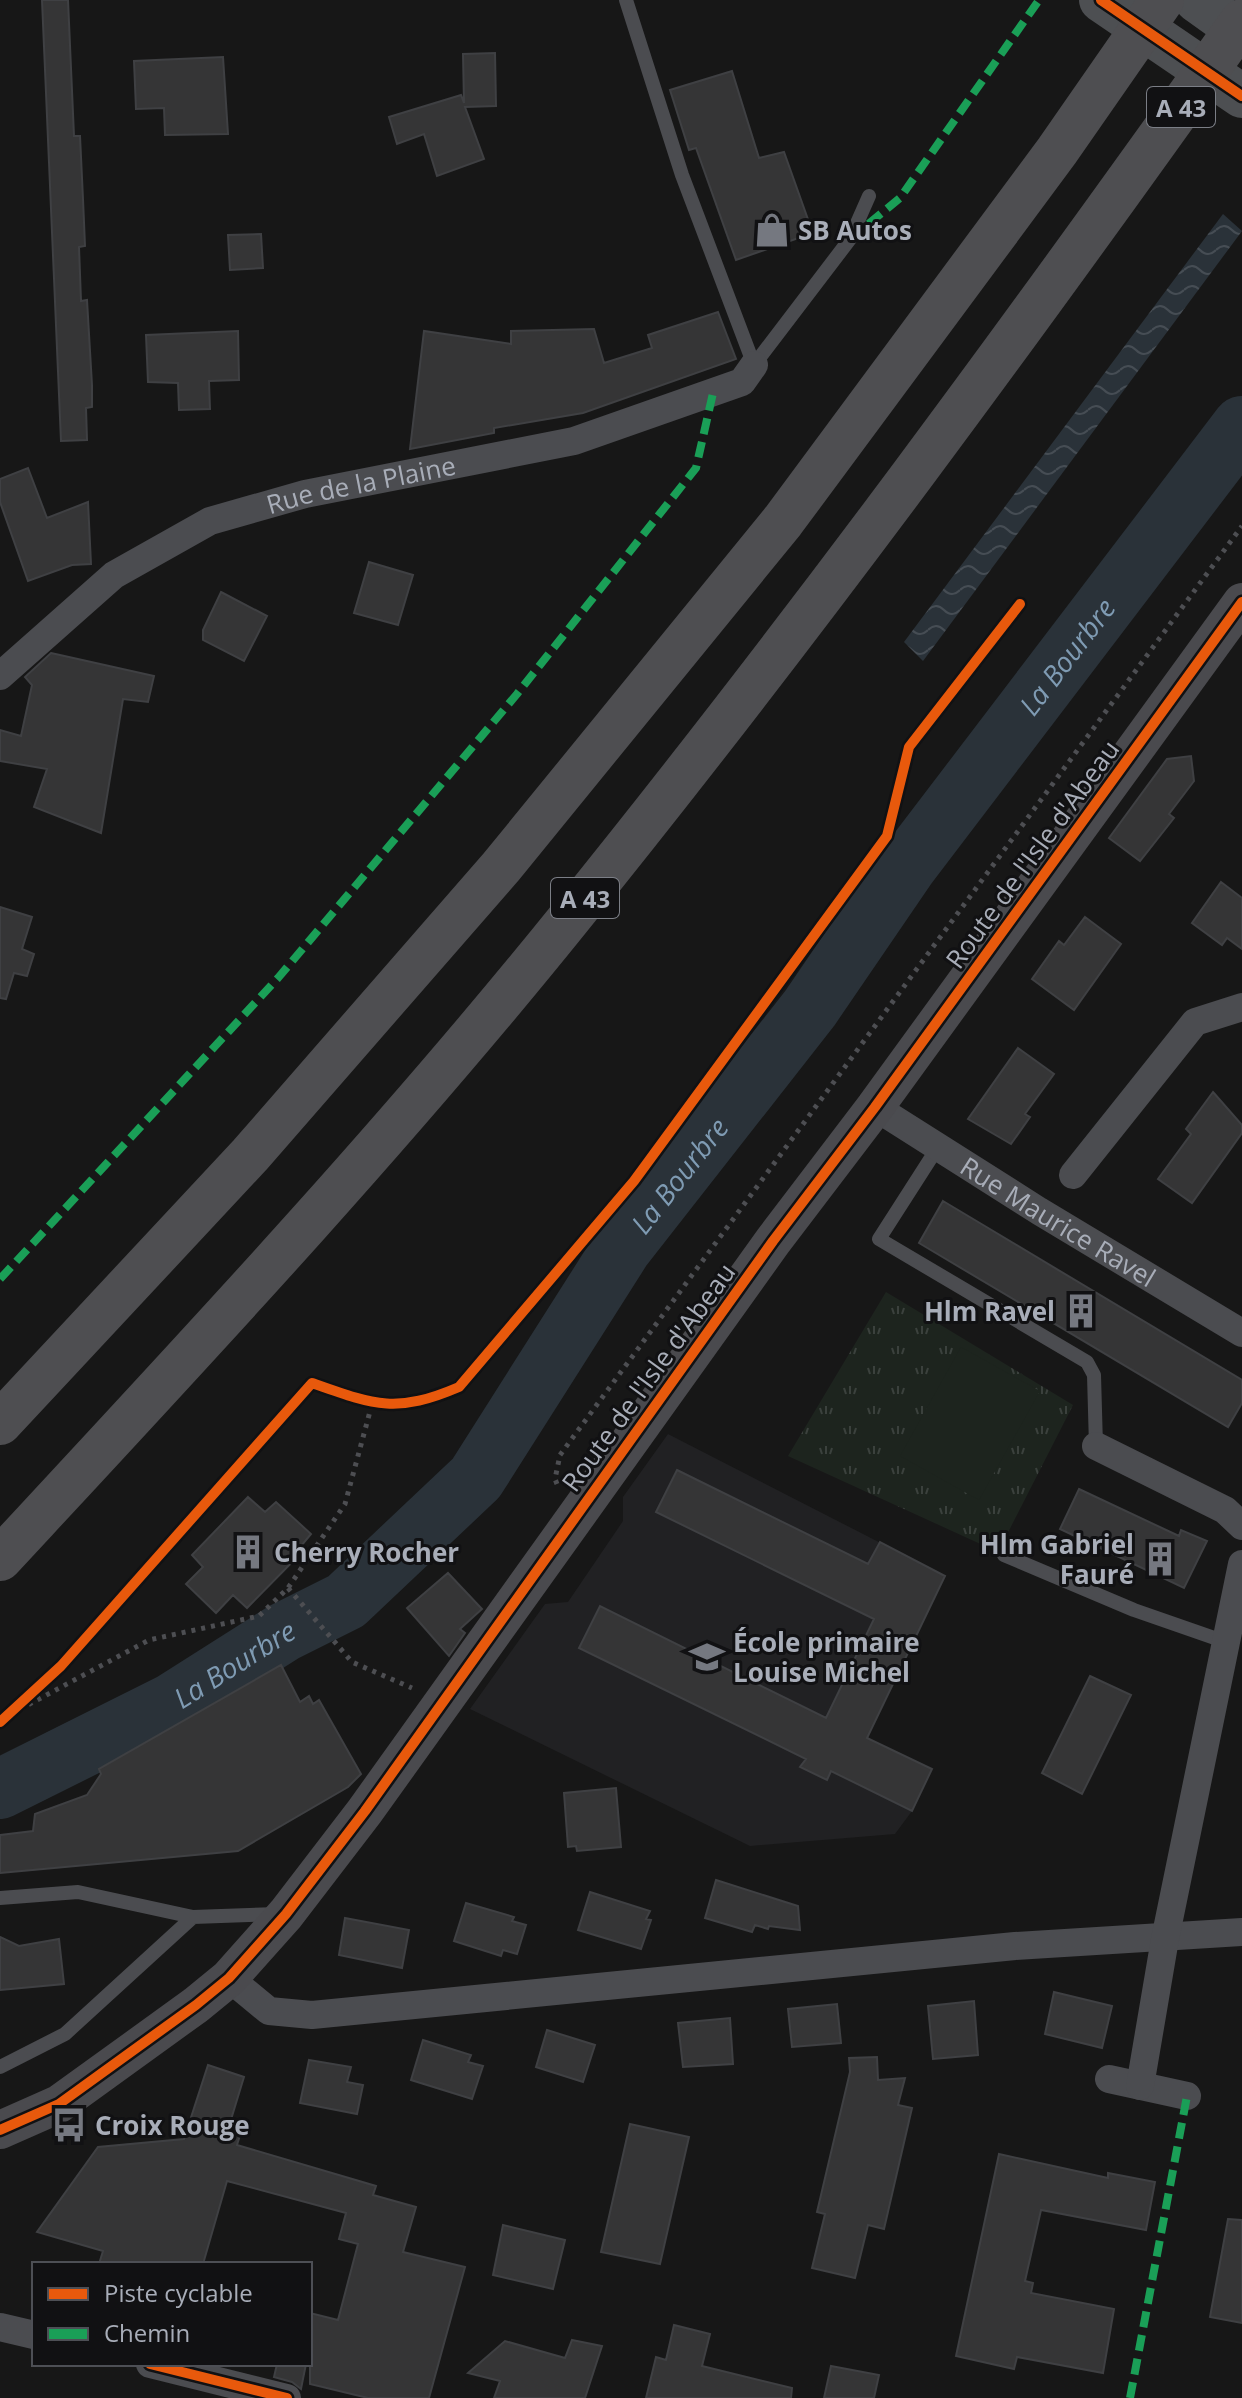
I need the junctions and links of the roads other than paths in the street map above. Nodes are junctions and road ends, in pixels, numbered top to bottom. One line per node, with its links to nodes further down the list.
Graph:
1 (626, 0): 9 (lane)
2 (1101, 0): 7 (main road)
3 (1162, 0): 17 (highway, A 43)
4 (1196, 0): 6 (main road)
5 (1242, 21): 21 (highway, A 43)
6 (1242, 33)
7 (1242, 96)
8 (869, 196): 9 (lane)
9 (754, 365): 11 (street, Rue de la Plaine)
10 (1242, 602): 13 (street, Route de l'Isle d'Abeau)
11 (0, 676)
12 (1242, 1007): 15 (street)
13 (875, 1107): 14 (street, Rue Maurice Ravel); 25 (street, Route de l'Isle d'Abeau)
14 (938, 1147): 16 (street, Rue Maurice Ravel); 18 (lane)
15 (1073, 1175)
16 (1242, 1333)
17 (0, 1423)
18 (1096, 1446): 19 (street)
19 (1242, 1526)
20 (1004, 1555): 23 (lane)
21 (0, 1559)
22 (1242, 1564): 23 (street)
23 (1226, 1642): 28 (street)
24 (0, 1898): 26 (lane)
25 (286, 1914): 26 (lane); 29 (street, Route de l'Isle d'Abeau)
26 (193, 1917): 30 (lane)
27 (1242, 1932): 28 (street)
28 (1165, 1939): 29 (street); 32 (street)
29 (229, 1978): 34 (street, Route de l'Isle d'Abeau)
30 (0, 2067)
31 (1109, 2079): 32 (street)
32 (1140, 2086): 33 (street)
33 (1187, 2096)
34 (16, 2124): 35 (street, Route de l'Isle d'Abeau)
35 (0, 2145)
36 (0, 2327): 37 (street)
37 (32, 2335)
38 (158, 2366): 39 (street)
39 (287, 2398)

